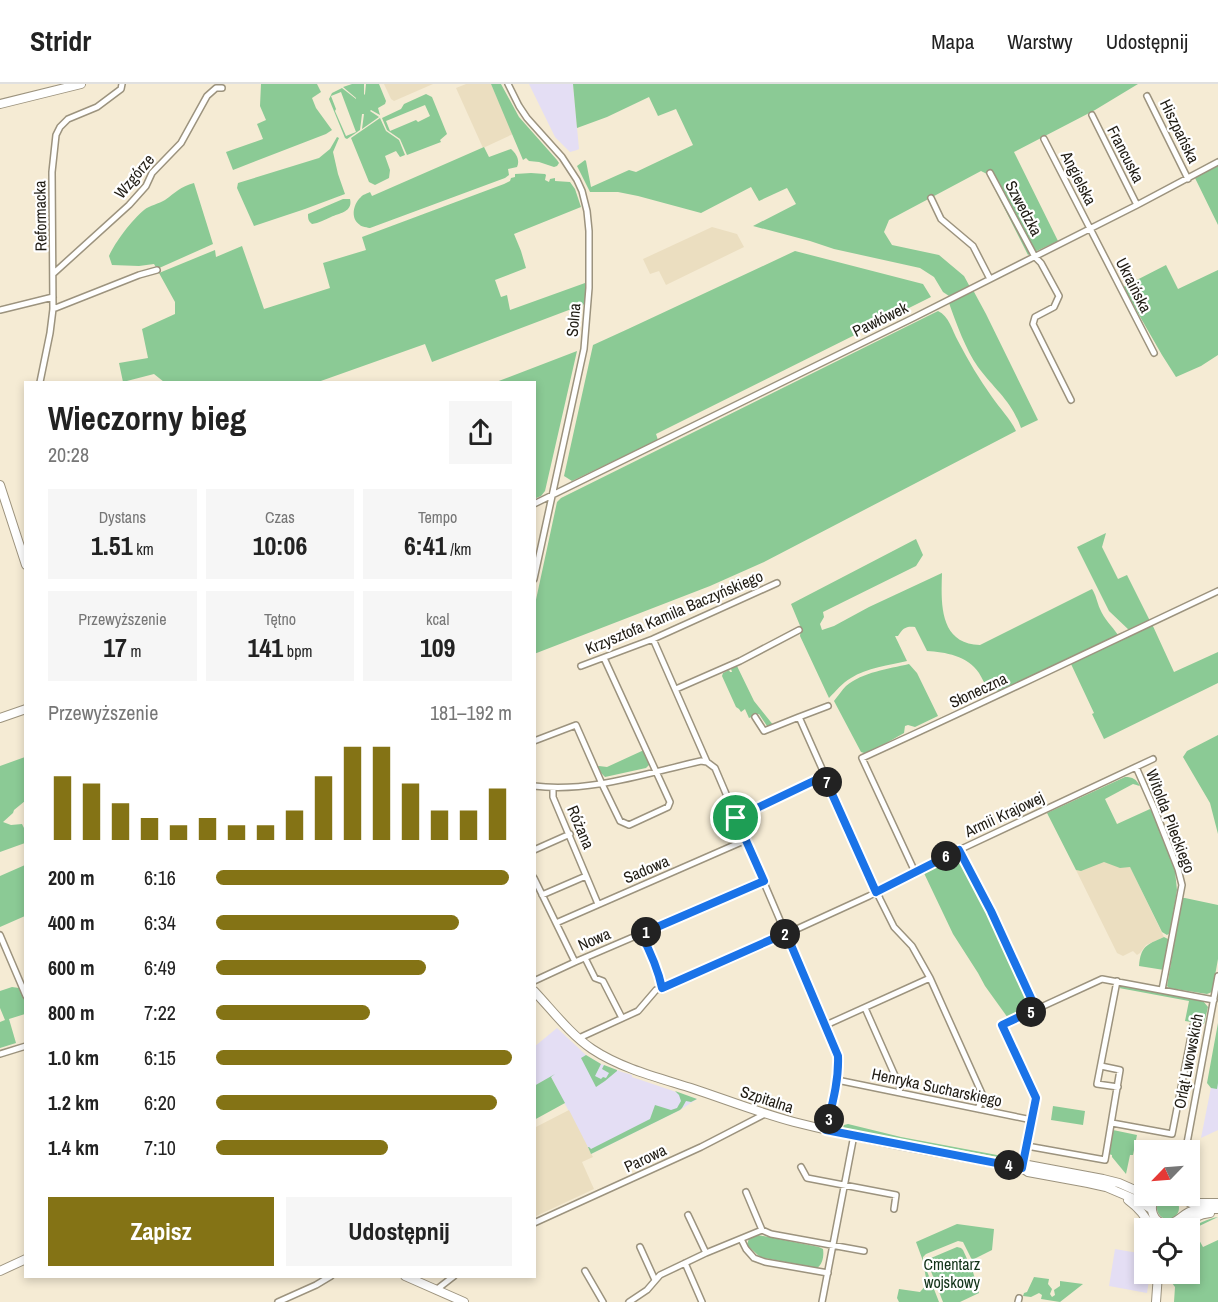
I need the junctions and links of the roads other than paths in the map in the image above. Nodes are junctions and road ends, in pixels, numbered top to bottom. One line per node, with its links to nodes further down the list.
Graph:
1 (81, 84): 6 (street)
2 (123, 84): 17 (street, Reformacka)
3 (508, 84): 26 (street, Solna)
4 (222, 88): 17 (street, Wzgórze)
5 (1147, 96): 11 (street, Hiszpańska)
6 (0, 104)
7 (1092, 115): 13 (street, Francuska)
8 (1044, 139): 14 (street, Angielska)
9 (1218, 162): 11 (street, Pawłówek)
10 (990, 172): 15 (street, Szwedzka)
11 (1188, 179): 13 (street, Pawłówek)
12 (931, 198): 18 (street)
13 (1137, 205): 14 (street, Pawłówek)
14 (1090, 229): 15 (street, Pawłówek); 22 (street, Ukraińska)
15 (1035, 256): 18 (street, Pawłówek); 24 (street, Szwedzka)
16 (157, 270): 20 (street)
17 (54, 273): 19 (street, Reformacka)
18 (990, 279): 26 (street, Pawłówek)
19 (53, 297): 20 (street, Reformacka); 21 (street)
20 (53, 309): 23 (street, Reformacka)
21 (0, 310)
22 (1154, 353)
23 (40, 381)
24 (1071, 400)
25 (0, 485): 28 (street)
26 (551, 496): 27 (street, Pawłówek); 29 (street, Solna)
27 (536, 503)
28 (24, 561)
29 (536, 569)
30 (777, 583): 33 (street, Krzysztofa Kamila Baczyńskiego)
31 (1218, 591): 56 (street, Słoneczna)
32 (800, 630): 36 (street)
33 (653, 639): 34 (street, Krzysztofa Kamila Baczyńskiego); 36 (street)
34 (604, 658): 35 (street, Krzysztofa Kamila Baczyńskiego); 46 (street)
35 (581, 666)
36 (676, 689): 44 (street)
37 (828, 706): 40 (street)
38 (24, 709): 41 (street)
39 (755, 717): 40 (street)
40 (798, 717): 47 (street)
41 (0, 718)
42 (536, 740): 48 (street)
43 (1153, 759): 45 (street, Armii Krajowej)
44 (707, 762): 46 (street); 51 (street)
45 (1136, 767): 55 (street, Armii Krajowej); 75 (street, Witolda Pileckiego)
46 (656, 771): 48 (street); 48 (street)
47 (824, 776): 51 (street); 60 (street)
48 (602, 784): 50 (street)
49 (536, 786): 50 (street)
50 (553, 788): 52 (street, Różana)
51 (736, 818): 53 (street)
52 (570, 834): 54 (street); 57 (street, Różana)
53 (746, 840): 58 (street); 62 (street, Sadowa)
54 (536, 849)
55 (959, 850): 56 (street, Armii Krajowej); 79 (street)
56 (915, 872): 60 (street, Armii Krajowej)
57 (586, 876): 61 (street); 62 (street, Różana)
58 (764, 881): 64 (street); 65 (street, Nowa)
59 (536, 882): 61 (street)
60 (876, 892): 64 (street, Armii Krajowej); 70 (street)
61 (542, 895): 63 (street)
62 (598, 904): 63 (street, Sadowa)
63 (556, 923): 68 (street)
64 (786, 933): 74 (street, Armii Krajowej); 81 (street)
65 (641, 934): 67 (street, Nowa); 74 (street)
66 (0, 935): 73 (street)
67 (585, 958): 68 (street, Nowa); 80 (street)
68 (575, 962): 71 (street, Nowa)
69 (1218, 976): 77 (street, Orląt Lwowskich)
70 (930, 978): 78 (street); 90 (street)
71 (536, 980)
72 (1117, 981): 75 (street); 79 (street); 86 (street)
73 (23, 983)
74 (662, 988): 80 (street, Armii Krajowej)
75 (1162, 990): 77 (street)
76 (536, 993): 83 (street, Szpitalna)
77 (1214, 1000): 96 (street, Orląt Lwowskich)
78 (866, 1008): 81 (street); 89 (street)
79 (1036, 1009): 92 (street)
80 (622, 1018): 83 (street, Armii Krajowej)
81 (826, 1025): 87 (street)
82 (1193, 1026): 93 (street)
83 (579, 1038): 91 (street, Szpitalna)
84 (24, 1047): 85 (street)
85 (0, 1054)
86 (1101, 1066): 88 (street); 88 (street)
87 (837, 1080): 89 (street, Henryka Sucharskiego); 94 (street)
88 (1118, 1088): 93 (street)
89 (899, 1092): 90 (street, Henryka Sucharskiego)
90 (978, 1109): 92 (street, Henryka Sucharskiego)
91 (765, 1114): 94 (street, Szpitalna); 114 (street, Parowa)
92 (1032, 1120): 97 (street)
93 (1112, 1123): 97 (street)
94 (826, 1130): 95 (street, Szpitalna)
95 (854, 1135): 99 (street, Szpitalna); 100 (street)
96 (1188, 1140)
97 (1027, 1146): 99 (street)
98 (801, 1167): 100 (street)
99 (1022, 1168): 101 (street, Szpitalna); 103 (street, Szpitalna)
100 (844, 1186): 107 (street); 117 (street)
101 (1134, 1190)
102 (746, 1192): 115 (street)
103 (1118, 1192): 108 (street, Szpitalna); 111 (street)
104 (1200, 1203): 105 (street)
105 (1218, 1203)
106 (1152, 1206): 108 (street)
107 (894, 1209)
108 (1151, 1209): 112 (street)
109 (1218, 1210): 113 (street)
110 (688, 1215): 120 (street)
111 (1146, 1218)
112 (1155, 1218)
113 (1182, 1218)
114 (536, 1222)
115 (762, 1230): 116 (street); 117 (street)
116 (741, 1239): 120 (street); 125 (street)
117 (833, 1246): 119 (street); 125 (street)
118 (640, 1247): 129 (street)
119 (864, 1251)
120 (706, 1253): 122 (street)
121 (24, 1259): 124 (street)
122 (685, 1263): 129 (street); 136 (street)
123 (585, 1270): 134 (street)
124 (0, 1271)
125 (828, 1273): 137 (street)
126 (328, 1278): 132 (street)
127 (409, 1278): 131 (street)
128 (451, 1278): 131 (street)
129 (655, 1280): 135 (street)
130 (1157, 1284): 138 (street)
131 (436, 1290): 133 (street)
132 (278, 1302)
133 (464, 1302)
134 (603, 1302)
135 (629, 1302)
136 (702, 1302)
137 (822, 1302)
138 (1156, 1302)

